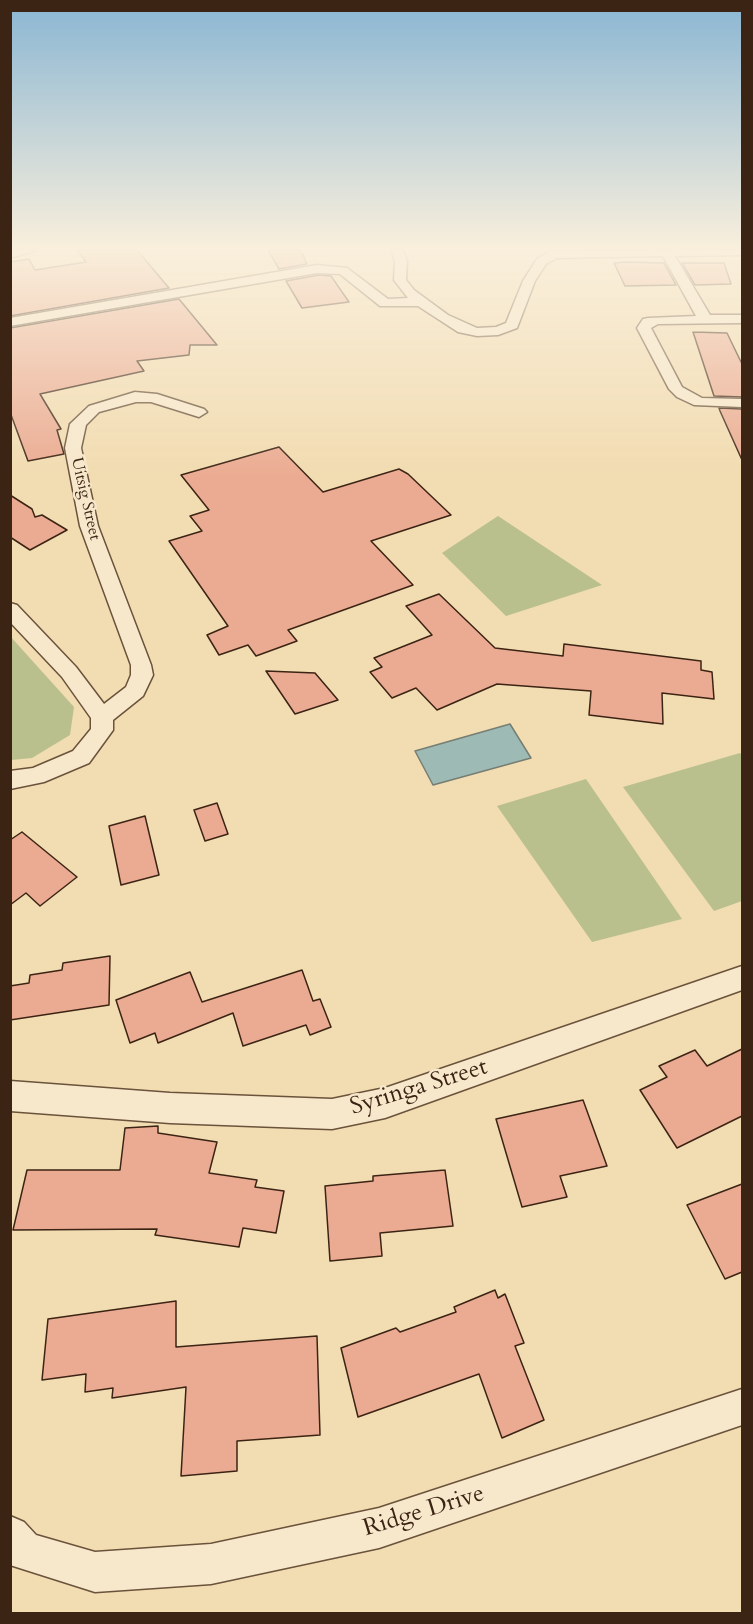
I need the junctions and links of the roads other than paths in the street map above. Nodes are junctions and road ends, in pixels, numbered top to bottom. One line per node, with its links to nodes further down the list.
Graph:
1 (459, 326): 2 (street)
2 (510, 326)
3 (645, 326): 4 (street)
4 (742, 403)
5 (199, 412): 7 (street, Uitsig Street)
6 (10, 609): 7 (street)
7 (102, 717): 8 (street)
8 (10, 780)
9 (742, 978): 10 (street, Syringa Street)
10 (10, 1096)
11 (742, 1407): 12 (street, Ridge Drive)
12 (10, 1536)

